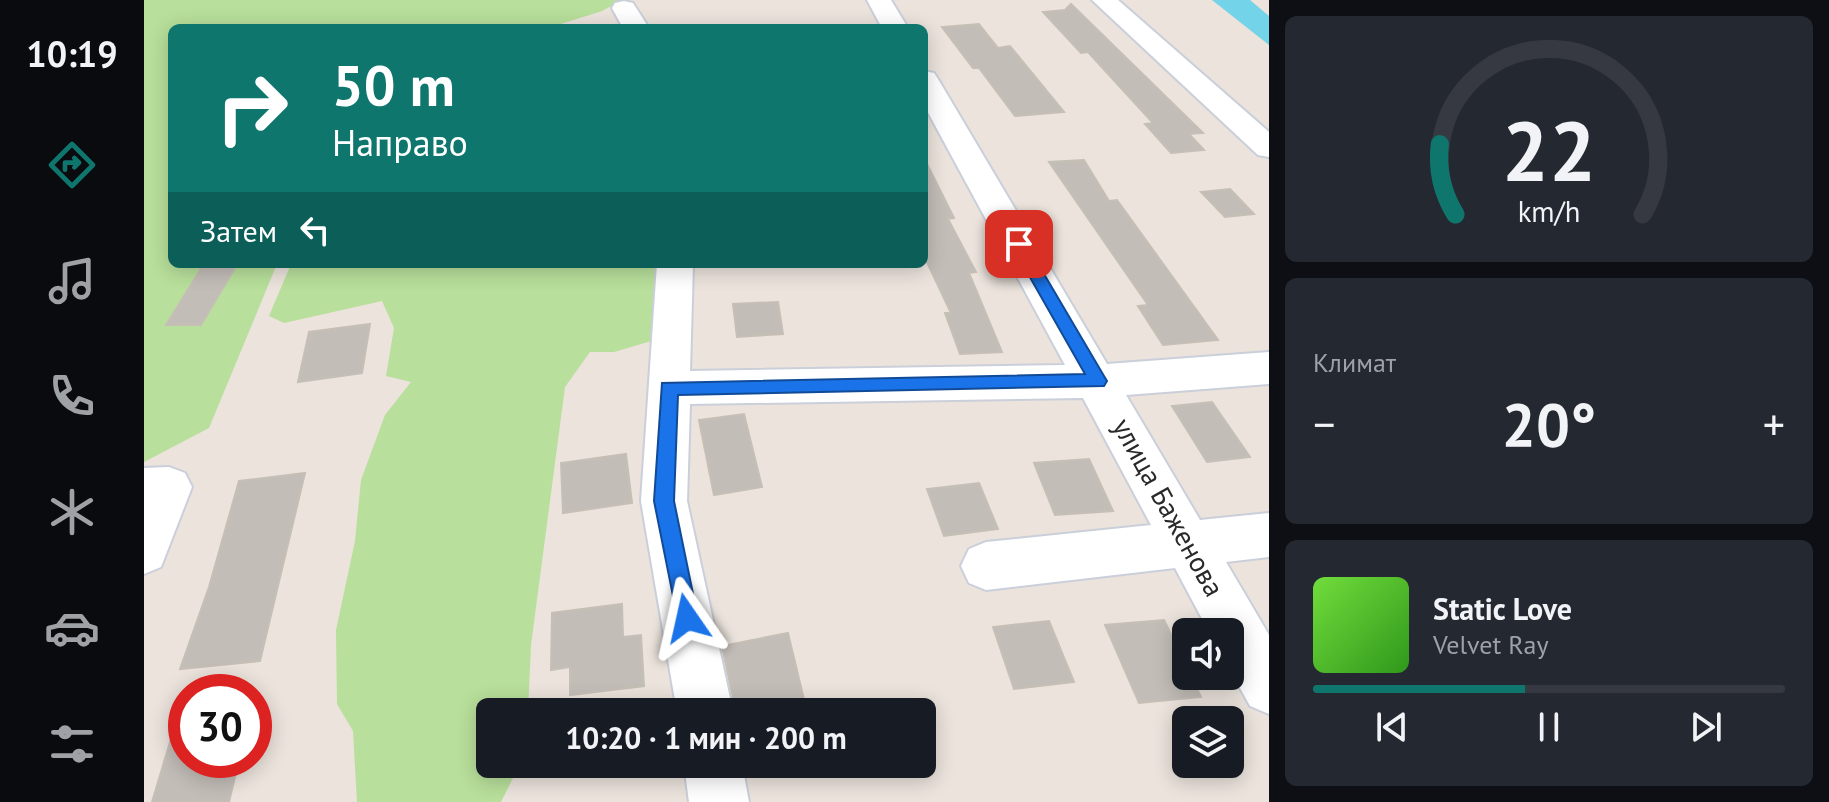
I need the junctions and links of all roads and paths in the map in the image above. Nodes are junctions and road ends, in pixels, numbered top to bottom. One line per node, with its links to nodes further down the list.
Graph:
1 (879, 0): 3 (street)
2 (1104, 0): 5 (street)
3 (893, 24)
4 (928, 86): 8 (street, улица Баженова)
5 (1269, 148)
6 (675, 268): 9 (street)
7 (1269, 368): 8 (street)
8 (1098, 381): 9 (street); 12 (street, улица Баженова)
9 (669, 388): 16 (street)
10 (144, 489): 13 (street)
11 (1269, 535): 12 (street)
12 (1189, 544): 14 (street); 15 (street, улица Баженова)
13 (144, 551)
14 (986, 566)
15 (1269, 687)
16 (702, 698)
17 (715, 778): 18 (street)
18 (719, 802)

